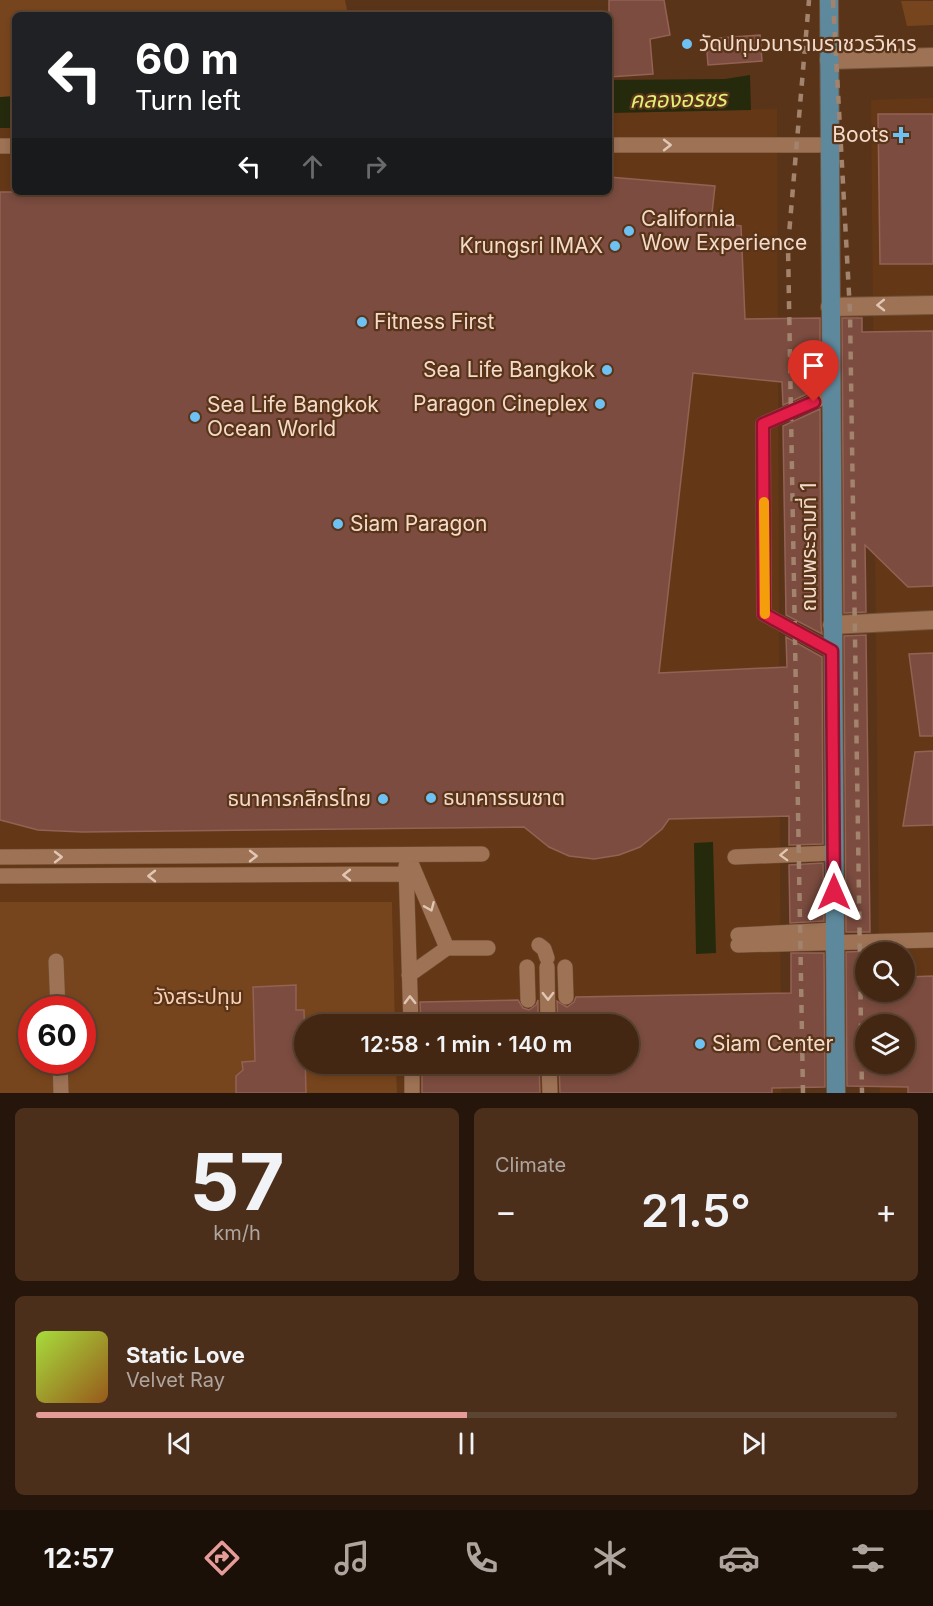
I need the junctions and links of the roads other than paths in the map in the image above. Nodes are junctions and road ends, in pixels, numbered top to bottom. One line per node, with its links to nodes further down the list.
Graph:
1 (829, 0): 3 (main road, ถนนพระรามที่ 1)
2 (933, 57): 3 (street)
3 (829, 60): 5 (main road, ถนนพระรามที่ 1)
4 (612, 145): 5 (lane, one-way to 5)
5 (829, 145): 7 (main road, ถนนพระรามที่ 1)
6 (933, 305): 7 (street, one-way to 7)
7 (830, 306): 8 (main road, ถนนพระรามที่ 1)
8 (831, 394): 10 (main road, ถนนพระรามที่ 1); 11 (lane)
9 (933, 620): 10 (street)
10 (832, 625): 11 (main road, ถนนพระรามที่ 1)
11 (832, 651): 12 (main road, ถนนพระรามที่ 1)
12 (834, 853): 16 (lane, one-way to 16); 19 (main road, ถนนพระรามที่ 1)
13 (407, 854): 14 (lane); 15 (lane, one-way to 13); 17 (lane); 22 (lane, one-way to 22)
14 (482, 854)
15 (0, 857)
16 (735, 857)
17 (406, 874): 18 (lane, one-way to 18); 28 (lane)
18 (0, 876)
19 (834, 936): 20 (lane); 21 (lane); 40 (main road, ถนนพระรามที่ 1)
20 (738, 940)
21 (933, 940)
22 (447, 948): 23 (lane); 28 (lane)
23 (488, 948)
24 (545, 957): 33 (lane, one-way to 33)
25 (56, 961): 29 (lane)
26 (527, 967): 31 (lane)
27 (565, 967): 30 (lane)
28 (410, 975): 32 (lane, one-way to 28)
29 (57, 996)
30 (566, 998)
31 (528, 1000)
32 (411, 1014)
33 (548, 1014)
34 (60, 1074): 37 (lane)
35 (412, 1074): 38 (lane)
36 (549, 1074): 39 (lane)
37 (61, 1093)
38 (412, 1093)
39 (550, 1093)
40 (836, 1093)

